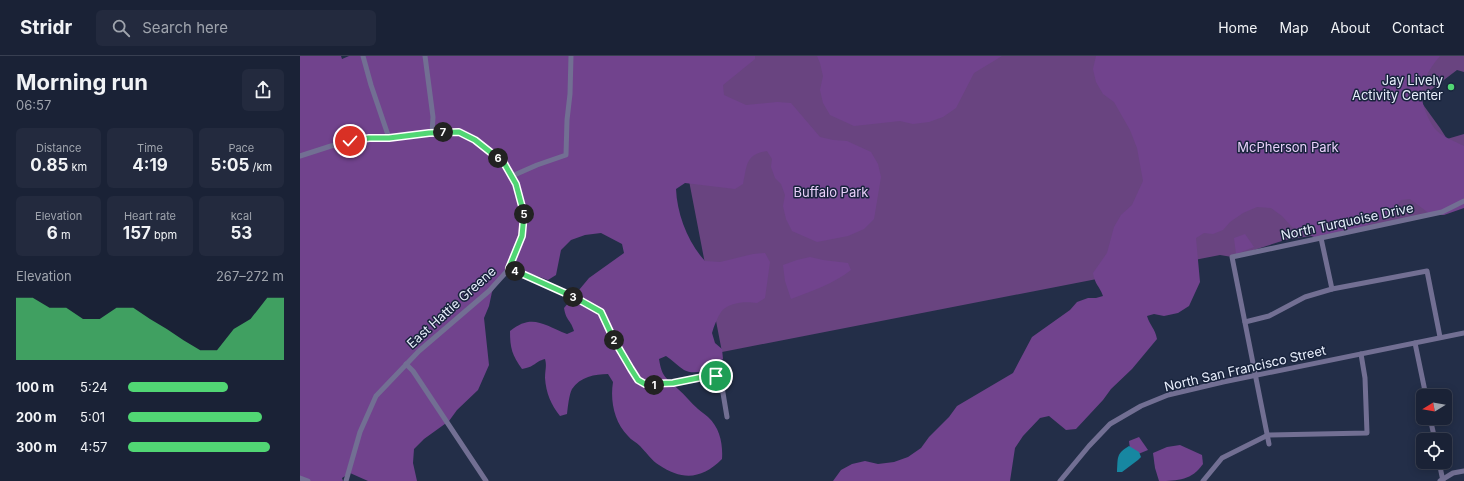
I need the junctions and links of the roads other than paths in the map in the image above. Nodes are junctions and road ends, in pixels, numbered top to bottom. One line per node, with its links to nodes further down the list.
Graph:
1 (363, 56): 5 (street)
2 (425, 56): 4 (street)
3 (571, 56): 7 (street)
4 (432, 133): 5 (street, East Hattie Greene); 7 (street, East Hattie Greene)
5 (389, 138): 6 (street, East Hattie Greene)
6 (300, 156)
7 (512, 176): 10 (street, East Hattie Greene)
8 (1464, 201): 9 (street, North Turquoise Drive)
9 (1321, 238): 11 (street); 12 (street, North Turquoise Drive)
10 (509, 268): 17 (street, East Hattie Greene); 20 (street)
11 (1332, 289): 12 (street); 14 (street)
12 (1245, 322): 18 (street)
13 (1464, 333): 14 (street, North San Francisco Street)
14 (1440, 338): 15 (street, North San Francisco Street)
15 (1416, 342): 16 (street, North San Francisco Street); 19 (street)
16 (1361, 354): 18 (street, North San Francisco Street); 21 (street)
17 (406, 364): 28 (street, East Hattie Greene); 29 (street)
18 (1256, 375): 21 (street); 30 (street, North San Francisco Street)
19 (1425, 389)
20 (727, 417)
21 (1268, 435): 22 (street); 31 (street)
22 (1269, 444)
23 (1440, 469): 26 (street)
24 (1464, 471): 26 (street)
25 (300, 478): 27 (street)
26 (1441, 480)
27 (308, 481)
28 (346, 481)
29 (486, 481)
30 (1060, 481)
31 (1203, 481)

